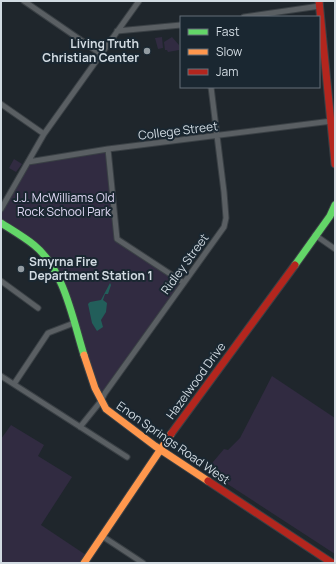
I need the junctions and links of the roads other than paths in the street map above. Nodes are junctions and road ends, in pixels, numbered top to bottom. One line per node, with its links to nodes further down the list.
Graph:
1 (24, 1): 7 (street)
2 (139, 1): 6 (street)
3 (319, 4): 4 (street); 10 (street)
4 (250, 16)
5 (180, 25): 6 (street)
6 (117, 31): 7 (street)
7 (101, 54): 11 (street)
8 (210, 88): 12 (street, Ridley Street)
9 (1, 104): 11 (street)
10 (332, 121): 12 (street, College Street); 15 (street)
11 (44, 134): 14 (street)
12 (217, 136): 13 (street, College Street); 22 (street, Ridley Street)
13 (108, 149): 14 (street, College Street); 22 (street)
14 (28, 162): 17 (street)
15 (335, 164)
16 (335, 204): 19 (street, Hazelwood Drive)
17 (1, 209)
18 (1, 223): 24 (street, Enon Springs Road West)
19 (315, 235): 20 (street); 29 (street, Hazelwood Drive)
20 (335, 249)
21 (1, 281): 23 (street)
22 (184, 283): 27 (street, Ridley Street)
23 (38, 308)
24 (74, 323): 26 (street); 27 (street, Enon Springs Road West)
25 (1, 376): 26 (street)
26 (14, 384): 28 (street)
27 (101, 401): 28 (street, Ridley Street); 29 (street, Enon Springs Road West)
28 (80, 427): 30 (street)
29 (160, 450): 31 (street, Hazelwood Drive); 34 (street, Enon Springs Road West)
30 (127, 457)
31 (102, 536): 32 (street, Hazelwood Drive); 33 (street)
32 (84, 563)
33 (143, 563)
34 (332, 563)

